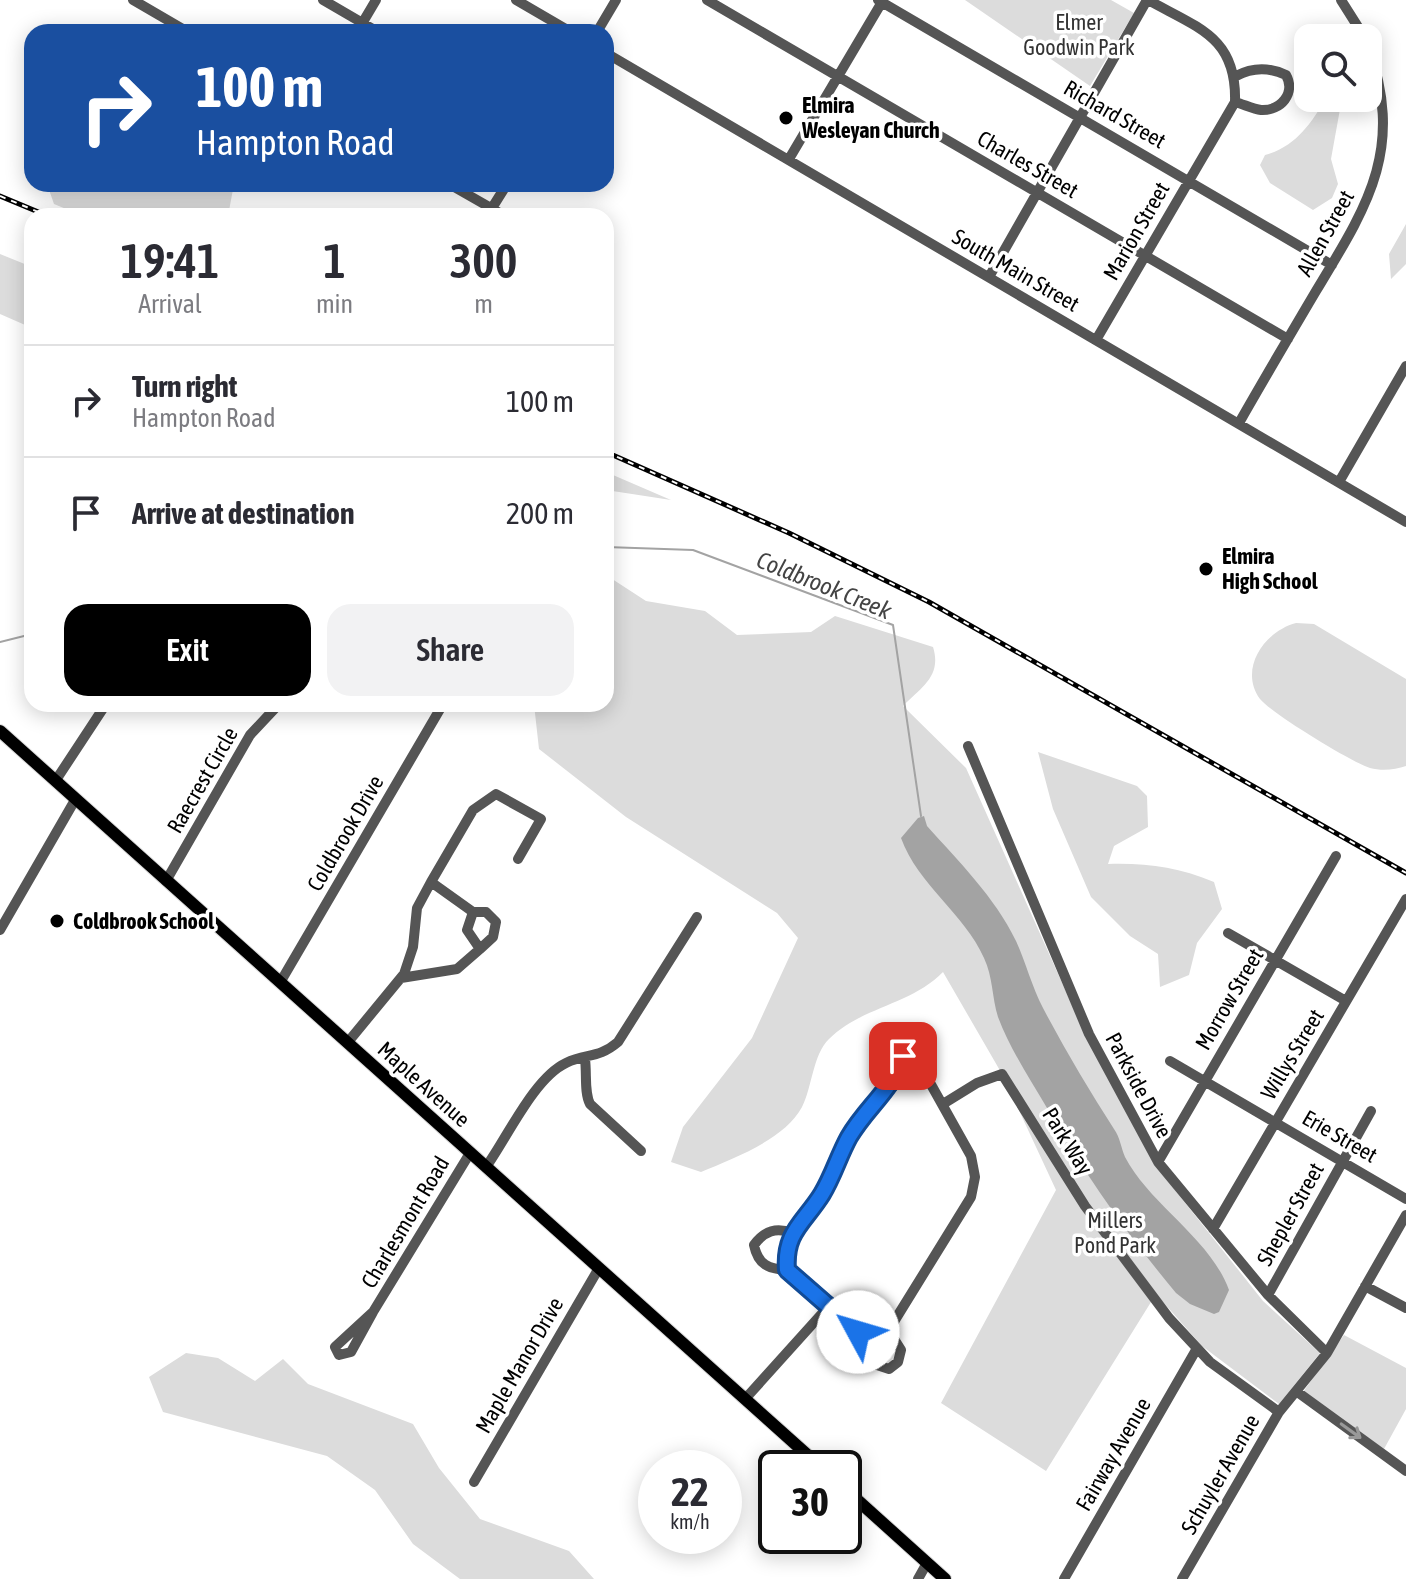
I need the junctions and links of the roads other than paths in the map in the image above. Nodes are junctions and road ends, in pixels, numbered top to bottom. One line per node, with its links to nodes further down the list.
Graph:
1 (134, 0): 10 (street)
2 (323, 0): 11 (street)
3 (376, 0): 12 (street)
4 (516, 0): 13 (street)
5 (616, 0): 14 (street)
6 (707, 0): 17 (street, Charles Street)
7 (1148, 0): 18 (street); 21 (street)
8 (1341, 0): 15 (street)
9 (880, 1): 17 (street); 21 (street, Richard Street)
10 (174, 24)
11 (356, 24)
12 (362, 24)
13 (557, 24)
14 (602, 24)
15 (1356, 24)
16 (614, 58): 22 (street, South Main Street)
17 (839, 76): 22 (street); 25 (street, Charles Street)
18 (1236, 76): 19 (street, Marion Street); 19 (street)
19 (1235, 102): 23 (street, Marion Street)
20 (1382, 102): 28 (street, Allen Street)
21 (1080, 117): 23 (street, Richard Street); 25 (street)
22 (789, 159): 29 (street, South Main Street)
23 (1188, 180): 27 (street, Marion Street); 28 (street, Richard Street)
24 (460, 192): 26 (street)
25 (1037, 193): 27 (street, Charles Street); 29 (street)
26 (483, 208)
27 (1145, 255): 30 (street, Charles Street); 31 (street, Marion Street)
28 (1332, 265): 30 (street, Allen Street)
29 (989, 277): 31 (street, South Main Street)
30 (1288, 339): 33 (street, Allen Street)
31 (1096, 340): 33 (street, South Main Street)
32 (1406, 366): 34 (street)
33 (1239, 423): 34 (street, South Main Street)
34 (1339, 482): 35 (street, South Main Street)
35 (1406, 522)
36 (101, 712): 41 (street)
37 (272, 712): 45 (street, Raecrest Circle)
38 (438, 712): 55 (street, Coldbrook Drive)
39 (0, 731): 41 (main road, Maple Avenue)
40 (968, 746): 69 (street, Parkside Drive)
41 (56, 780): 42 (main road, Maple Avenue)
42 (75, 800): 45 (main road, Maple Avenue); 50 (street)
43 (1336, 856): 53 (street, Morrow Street)
44 (518, 859): 46 (street)
45 (166, 881): 55 (main road, Maple Avenue)
46 (431, 882): 48 (street); 54 (street)
47 (1406, 899): 56 (street, Willys Street)
48 (473, 912): 52 (street); 52 (street)
49 (697, 917): 58 (street)
50 (0, 930)
51 (1228, 933): 53 (street)
52 (480, 949): 54 (street)
53 (1276, 959): 56 (street); 61 (street, Morrow Street)
54 (401, 978): 57 (street)
55 (281, 981): 57 (main road, Maple Avenue)
56 (1346, 1001): 65 (street, Willys Street)
57 (348, 1042): 67 (main road, Maple Avenue)
58 (585, 1059): 66 (street); 70 (street)
59 (1170, 1061): 61 (street, Erie Street)
60 (924, 1072): 62 (street); 62 (street); 63 (street)
61 (1205, 1081): 65 (street, Erie Street); 69 (street, Morrow Street)
62 (894, 1083): 74 (street)
63 (943, 1104): 82 (street); 84 (street, Park Way)
64 (1371, 1111): 68 (street, Shepler Street)
65 (1275, 1122): 68 (street, Erie Street); 73 (street, Willys Street)
66 (641, 1151)
67 (470, 1153): 70 (main road, Maple Avenue); 81 (street, Charlesmont Road)
68 (1344, 1161): 71 (street, Erie Street); 78 (street, Shepler Street)
69 (1158, 1162): 73 (street, Parkside Drive)
70 (486, 1167): 75 (main road, Maple Avenue)
71 (1406, 1199)
72 (1406, 1215): 77 (street)
73 (1213, 1229): 78 (street, Parkside Drive)
74 (792, 1233): 76 (street); 76 (street)
75 (599, 1268): 87 (main road, Maple Avenue); 91 (street, Maple Manor Drive)
76 (787, 1270): 79 (street)
77 (1365, 1286): 80 (street); 85 (street)
78 (1268, 1295): 85 (street, Parkside Drive)
79 (827, 1308): 83 (street); 87 (street)
80 (1406, 1308)
81 (373, 1312)
82 (887, 1328): 83 (street); 83 (street)
83 (858, 1332)
84 (1196, 1350): 88 (street, Park Way); 96 (street, Fairway Avenue)
85 (1327, 1353): 86 (street)
86 (1296, 1391): 88 (street, Schuyler Avenue); 90 (street, one-way to 90)
87 (745, 1399): 89 (main road, Maple Avenue)
88 (1279, 1412): 97 (street, Schuyler Avenue)
89 (802, 1450)
90 (1406, 1471)
91 (474, 1482)
92 (862, 1504): 93 (main road)
93 (927, 1563): 94 (street); 95 (main road)
94 (918, 1579)
95 (945, 1579)
96 (1064, 1579)
97 (1182, 1579)

